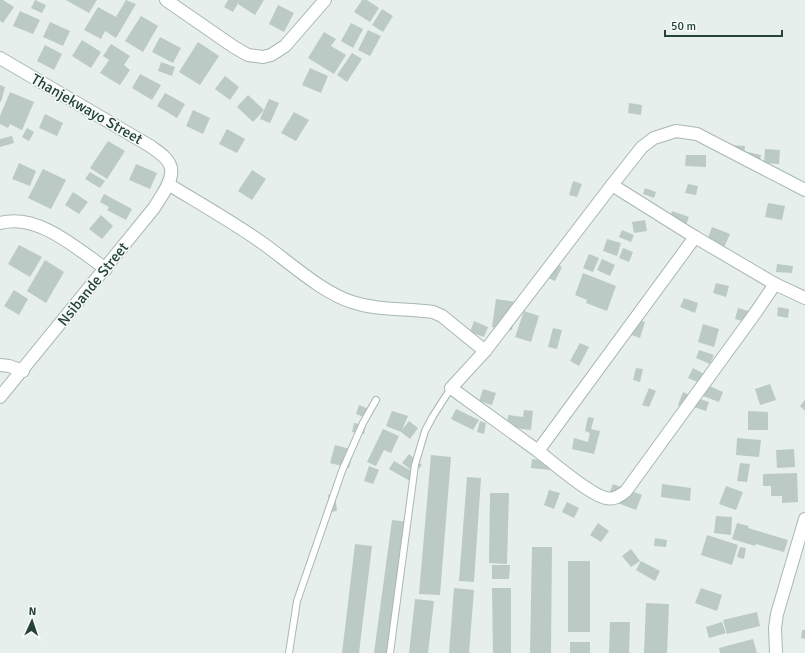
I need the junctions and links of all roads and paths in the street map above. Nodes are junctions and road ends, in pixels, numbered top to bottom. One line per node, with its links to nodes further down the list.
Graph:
1 (166, 0): 2 (street)
2 (325, 0)
3 (0, 58): 4 (street, Thanjekwayo Street)
4 (170, 164): 5 (street, Nsibande Street)
5 (168, 184): 10 (street, Nsibande Street); 13 (street)
6 (612, 185): 7 (street); 9 (street); 13 (street)
7 (805, 190)
8 (0, 223): 10 (street)
9 (695, 237): 11 (street); 19 (street)
10 (106, 269): 15 (street, Nsibande Street)
11 (775, 284): 12 (street); 19 (street)
12 (805, 298)
13 (485, 351): 16 (street)
14 (0, 365): 15 (street)
15 (23, 371): 17 (street, Nsibande Street)
16 (451, 388): 19 (street); 22 (lane)
17 (0, 397)
18 (376, 400): 21 (lane)
19 (538, 451)
20 (805, 519): 23 (street)
21 (289, 653)
22 (390, 653)
23 (776, 653)

